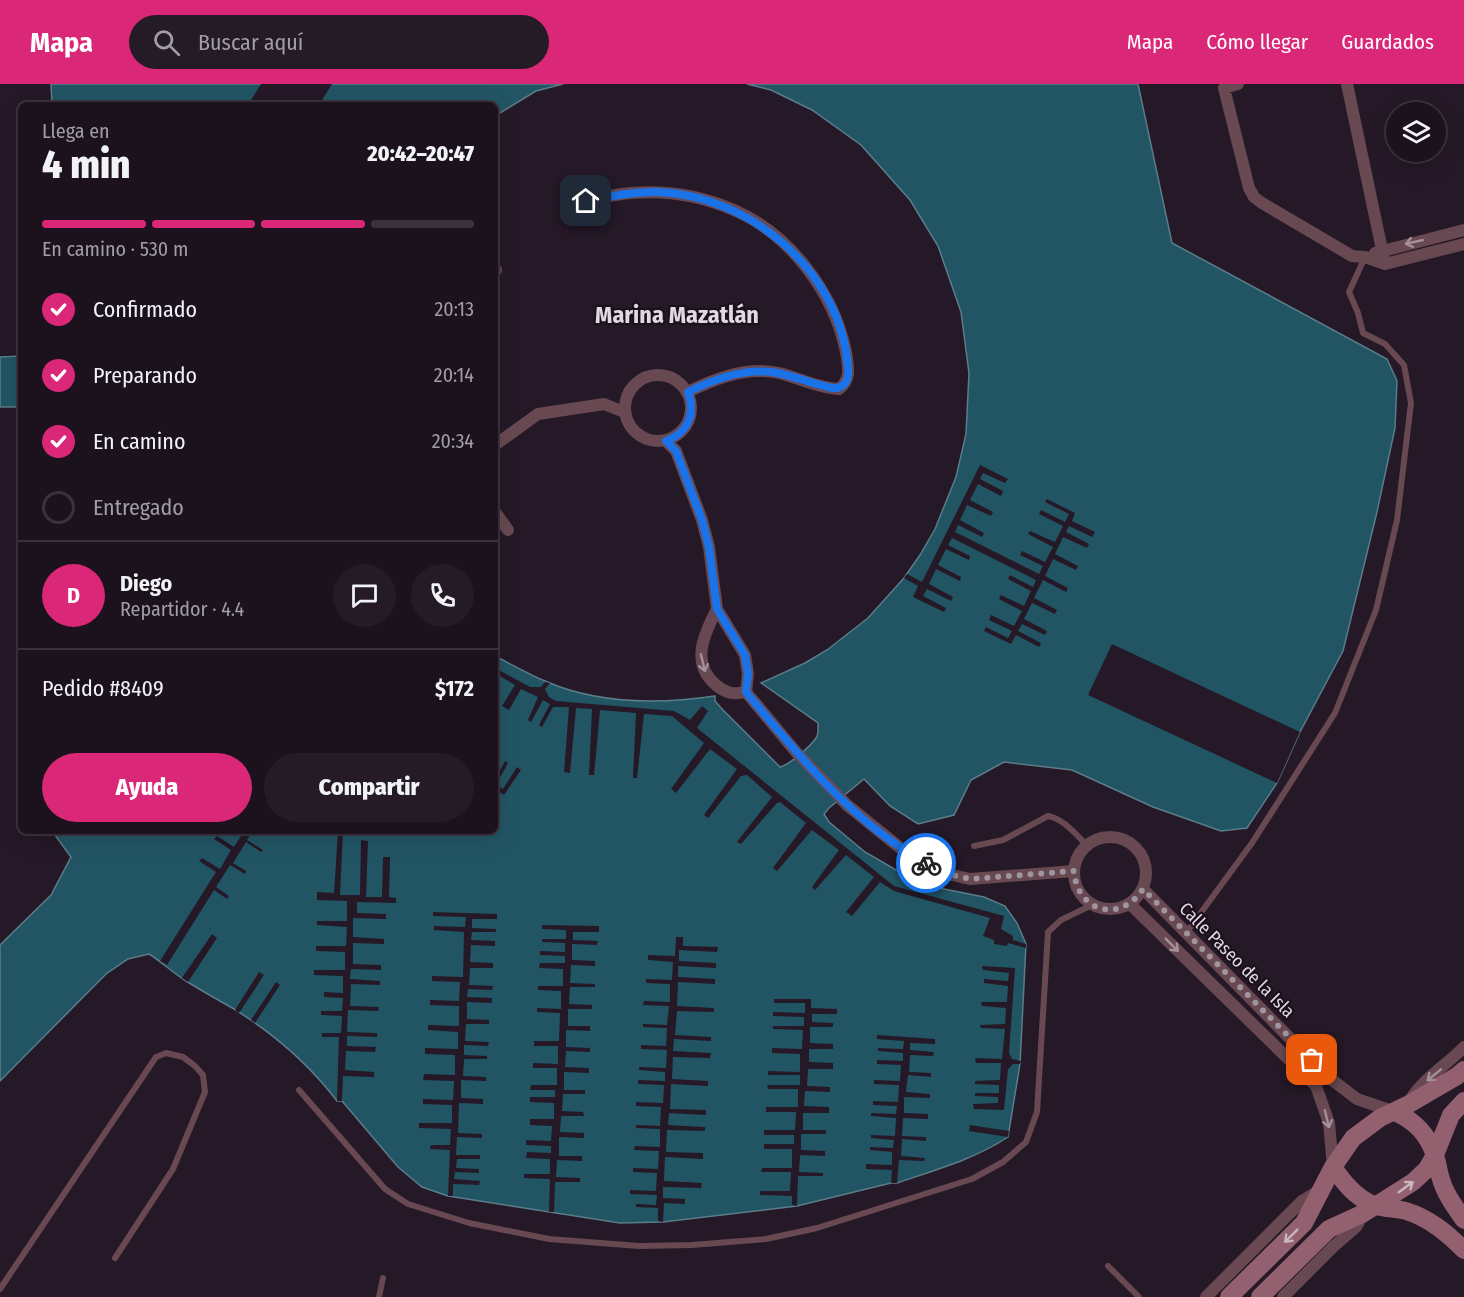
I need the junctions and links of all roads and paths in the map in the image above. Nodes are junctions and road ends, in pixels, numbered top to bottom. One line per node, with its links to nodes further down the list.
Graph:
1 (1238, 84): 7 (street)
2 (1347, 84): 6 (street)
3 (586, 201): 9 (street)
4 (1464, 230): 6 (street, one-way to 6)
5 (1464, 244): 8 (street)
6 (1382, 250): 7 (street); 8 (street)
7 (1365, 257): 8 (street); 23 (lane)
8 (1385, 264)
9 (688, 392): 10 (street); 11 (street)
10 (624, 412): 11 (street); 12 (street)
11 (666, 441): 15 (street)
12 (498, 443)
13 (498, 516): 14 (street)
14 (508, 530)
15 (717, 609): 16 (street); 16 (street, one-way to 16)
16 (746, 692): 19 (street)
17 (1087, 845): 18 (lane); 19 (street); 20 (street)
18 (974, 846)
19 (1074, 871): 22 (street)
20 (1143, 889): 21 (street); 23 (street, Calle Paseo de la Isla)
21 (1130, 904): 22 (street); 27 (street, Calle Paseo de la Isla, one-way to 27)
22 (1092, 905): 28 (lane)
23 (1185, 933): 26 (street, Calle Paseo de la Isla)
24 (1464, 1047): 30 (street, one-way to 30)
25 (1464, 1070): 30 (main road)
26 (1328, 1076): 27 (street); 30 (street, Calle Paseo de la Isla)
27 (1316, 1086): 33 (street, Calle Paseo de la Isla, one-way to 33)
28 (299, 1090)
29 (1464, 1101): 31 (main road)
30 (1402, 1108): 32 (main road); 33 (main road)
31 (1457, 1115): 32 (main road)
32 (1435, 1155): 35 (main road, one-way to 32); 36 (main road)
33 (1334, 1167): 34 (main road); 35 (main road)
34 (1323, 1189): 44 (street); 45 (main road, one-way to 45)
35 (1369, 1209): 37 (main road); 46 (main road); 47 (street)
36 (1464, 1220)
37 (1464, 1250)
38 (115, 1258): 41 (lane)
39 (1108, 1266): 43 (lane)
40 (383, 1278): 42 (lane)
41 (0, 1289)
42 (379, 1297)
43 (1139, 1297)
44 (1206, 1297)
45 (1229, 1297)
46 (1260, 1297)
47 (1283, 1297)

